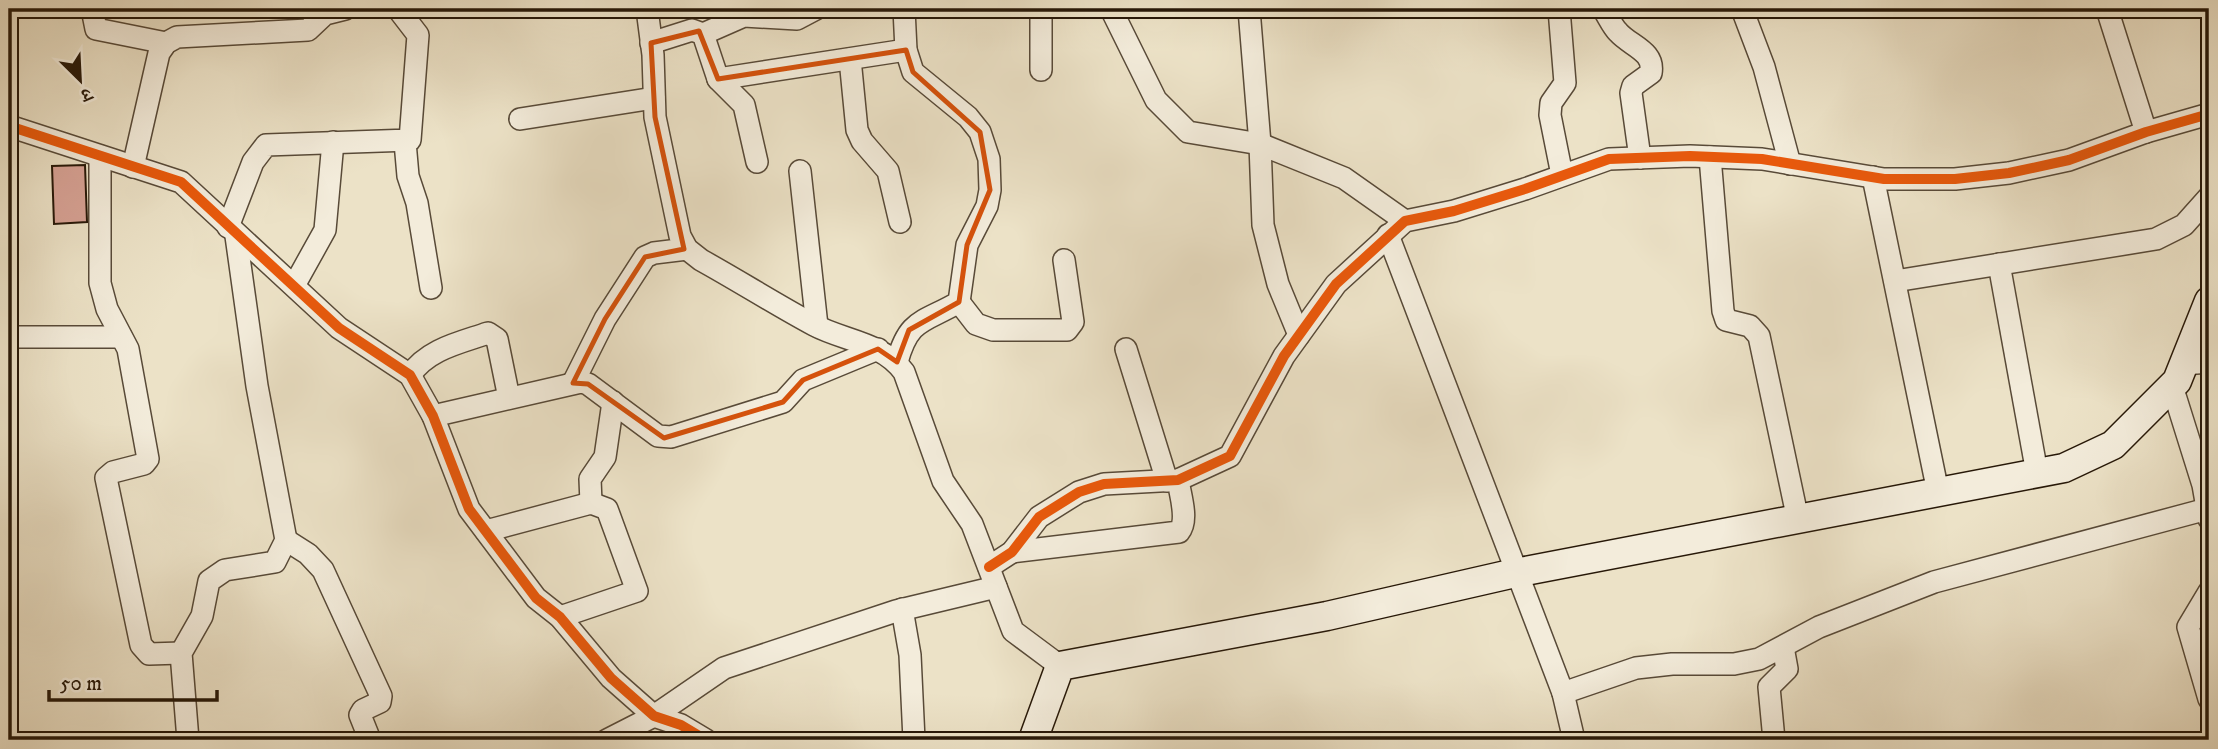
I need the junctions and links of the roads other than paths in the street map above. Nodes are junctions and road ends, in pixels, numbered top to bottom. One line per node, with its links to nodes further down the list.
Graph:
1 (92, 9): 15 (street)
2 (345, 9): 15 (street)
3 (398, 9): 27 (street)
4 (647, 9): 16 (street)
5 (816, 9): 14 (street)
6 (904, 9): 17 (street)
7 (1041, 9): 19 (street)
8 (1111, 9): 28 (street)
9 (1249, 9): 28 (street)
10 (1559, 9): 36 (street)
11 (1603, 9): 31 (street)
12 (1742, 9): 33 (street)
13 (2107, 9): 25 (street)
14 (703, 34): 16 (street); 20 (street)
15 (166, 43): 34 (street)
16 (651, 43): 21 (street)
17 (906, 50): 18 (street); 50 (street)
18 (850, 59): 20 (street); 40 (street)
19 (1041, 70)
20 (718, 79): 32 (street)
21 (654, 98): 23 (street); 43 (street)
22 (2209, 114): 25 (street)
23 (520, 119)
24 (9, 126): 29 (street)
25 (2147, 131): 37 (street)
26 (333, 142): 27 (street); 41 (street); 47 (street)
27 (405, 142): 48 (street)
28 (1261, 144): 39 (street); 52 (street)
29 (100, 156): 34 (street); 54 (street)
30 (1710, 157): 31 (street); 33 (street); 70 (street)
31 (1640, 158): 36 (street)
32 (757, 162)
33 (1790, 164): 37 (street)
34 (133, 167): 41 (street)
35 (800, 171): 51 (street)
36 (1562, 175): 39 (street)
37 (1873, 177): 46 (street)
38 (2209, 197): 45 (street)
39 (1405, 221): 42 (street)
40 (900, 222)
41 (232, 232): 47 (street); 72 (street)
42 (1388, 235): 52 (street); 74 (street)
43 (687, 248): 51 (street); 60 (street)
44 (1064, 260): 50 (street)
45 (2000, 264): 46 (street); 64 (street)
46 (1895, 281): 67 (street)
47 (295, 285): 59 (street)
48 (431, 288)
49 (2209, 301): 58 (main road)
50 (959, 302): 57 (street)
51 (817, 326): 55 (street)
52 (1299, 335): 65 (street)
53 (9, 337): 54 (street)
54 (121, 337): 80 (street)
55 (878, 349): 57 (street); 62 (street)
56 (1126, 349): 65 (street)
57 (897, 362): 75 (street)
58 (2188, 371): 64 (main road); 66 (street)
59 (410, 375): 61 (street); 63 (street)
60 (573, 383): 61 (street); 62 (street)
61 (509, 398): 63 (street)
62 (613, 402): 68 (street)
63 (433, 416): 71 (street)
64 (2037, 473): 67 (main road)
65 (1173, 480): 73 (street); 73 (street)
66 (2206, 486): 69 (street)
67 (1937, 492): 70 (main road)
68 (591, 503): 71 (street); 78 (street)
69 (2208, 514): 79 (street)
70 (1798, 520): 74 (main road)
71 (486, 531): 78 (street)
72 (286, 540): 80 (street); 86 (street)
73 (1012, 552): 75 (street)
74 (1515, 573): 81 (main road); 82 (street)
75 (992, 577): 77 (street); 81 (street)
76 (2209, 592): 83 (street)
77 (902, 609): 84 (street); 89 (street)
78 (560, 617): 84 (street)
79 (1783, 647): 82 (street); 92 (street)
80 (181, 653): 85 (street)
81 (1060, 666): 90 (main road)
82 (1563, 693): 91 (street)
83 (2209, 699)
84 (654, 716): 87 (street); 88 (street)
85 (188, 740)
86 (370, 740)
87 (607, 740)
88 (706, 740)
89 (914, 740)
90 (1033, 740)
91 (1574, 740)
92 (1774, 740)

